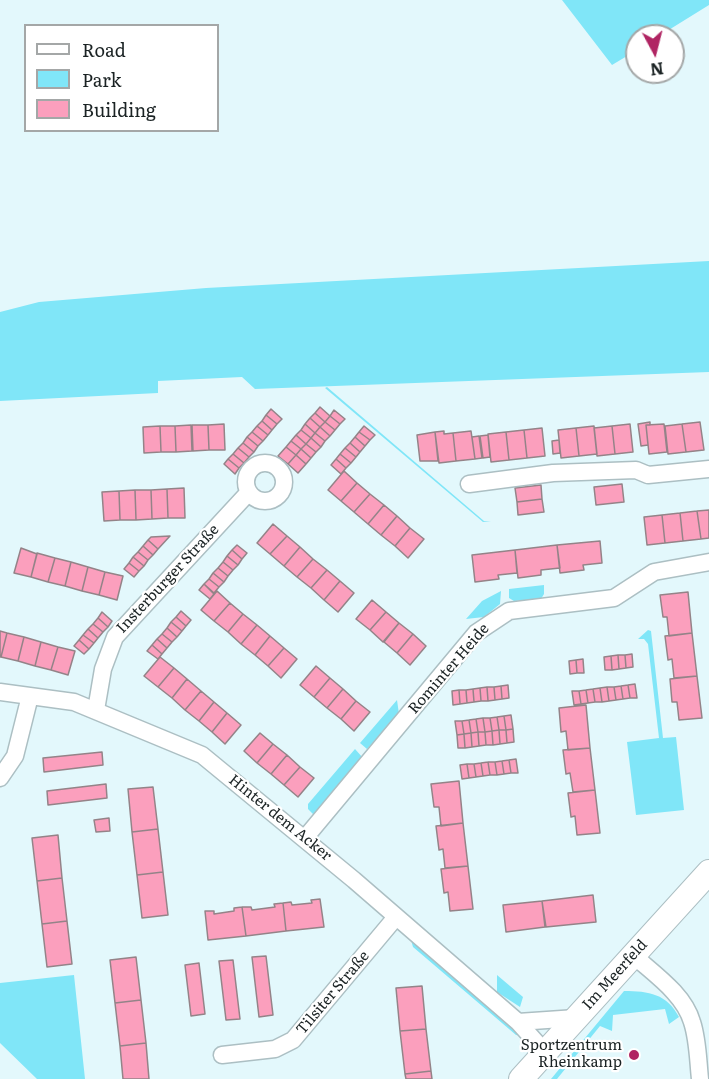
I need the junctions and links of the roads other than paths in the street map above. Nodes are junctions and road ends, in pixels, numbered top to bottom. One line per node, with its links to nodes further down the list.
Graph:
1 (709, 469): 2 (street)
2 (469, 484)
3 (249, 492): 7 (street, Insterburger Straße)
4 (709, 562): 9 (street, Rominter Heide)
5 (0, 692): 6 (street, Hinter dem Acker)
6 (30, 696): 7 (street, Hinter dem Acker); 8 (street)
7 (96, 710): 9 (street, Hinter dem Acker)
8 (0, 778)
9 (305, 838): 11 (street, Hinter dem Acker)
10 (709, 872): 12 (street, Im Meerfeld)
11 (396, 916): 14 (street, Hinter dem Acker); 16 (street, Tilsiter Straße)
12 (633, 955): 13 (street, Im Meerfeld); 18 (street)
13 (576, 1018): 14 (street); 15 (street, Im Meerfeld)
14 (518, 1022): 15 (street, Hinter dem Acker)
15 (545, 1052): 17 (street, Im Meerfeld)
16 (222, 1055)
17 (521, 1079)
18 (700, 1079)

